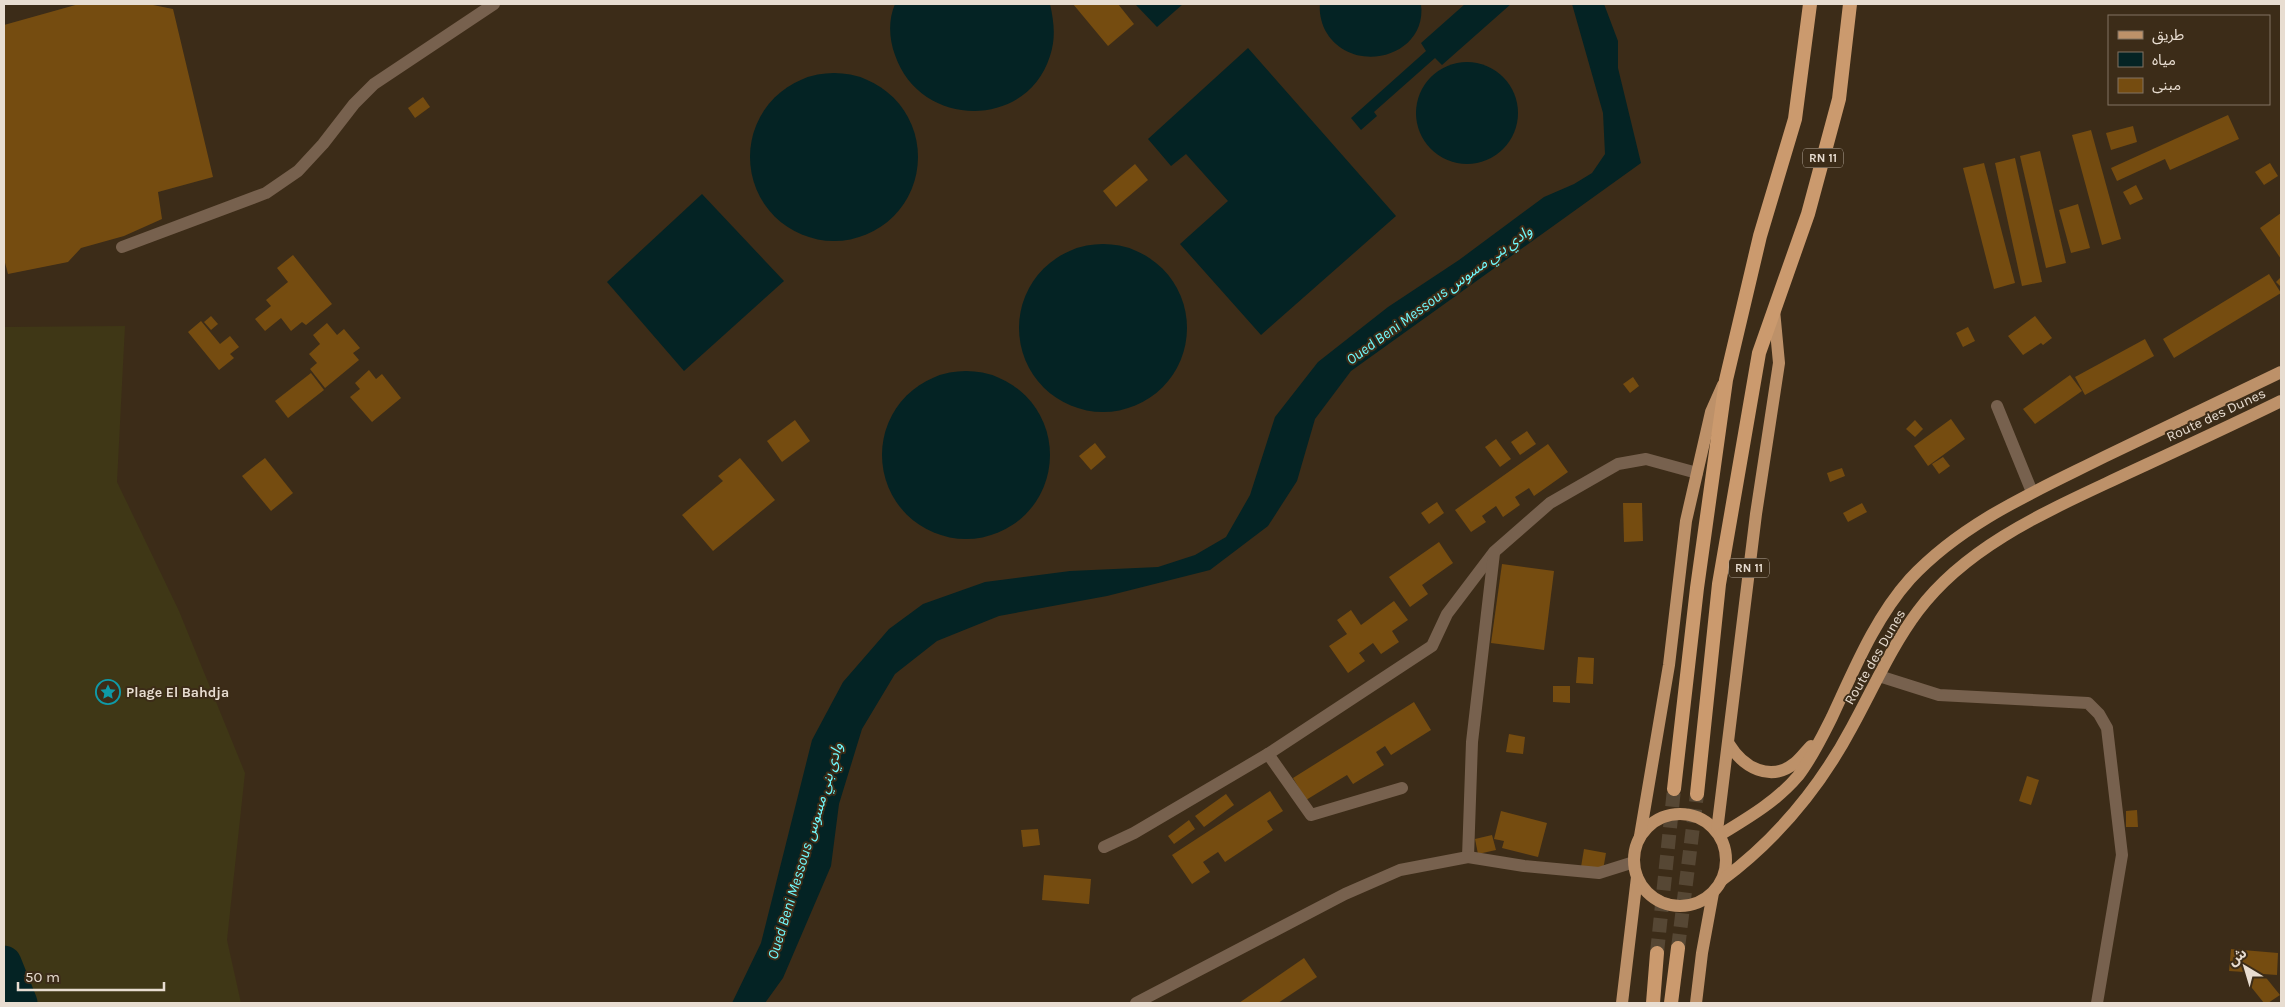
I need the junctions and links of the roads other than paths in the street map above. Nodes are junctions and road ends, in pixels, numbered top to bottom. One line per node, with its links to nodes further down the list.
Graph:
1 (494, 4): 4 (street)
2 (1810, 4): 7 (highway, RN 11)
3 (1850, 4): 5 (highway, RN 11)
4 (122, 247)
5 (1774, 306): 15 (main road, RN 11); 19 (highway, RN 11)
6 (2281, 372): 11 (main road, Route des Dunes)
7 (1726, 380): 10 (main road, RN 11); 18 (highway, RN 11)
8 (2281, 401): 13 (main road, Route des Dunes)
9 (1997, 406): 11 (street)
10 (1697, 473): 12 (street); 21 (main road, RN 11)
11 (2032, 492): 14 (main road, Route des Dunes)
12 (1494, 552): 16 (street); 23 (street)
13 (1879, 676): 26 (main road, Route des Dunes); 35 (street)
14 (1822, 736): 15 (main road); 20 (main road, Route des Dunes)
15 (1728, 744): 20 (main road, RN 11)
16 (1268, 754): 17 (street); 22 (street)
17 (1402, 788)
18 (1674, 789)
19 (1697, 794)
20 (1719, 833): 21 (main road); 26 (main road)
21 (1640, 836): 24 (main road)
22 (1104, 847)
23 (1468, 857): 24 (street); 30 (street)
24 (1634, 862): 25 (main road)
25 (1637, 877): 27 (main road); 31 (main road)
26 (1722, 880): 27 (main road)
27 (1713, 892): 34 (main road)
28 (1678, 948): 33 (highway)
29 (1657, 952): 32 (highway)
30 (1136, 1003)
31 (1622, 1003)
32 (1653, 1003)
33 (1671, 1003)
34 (1696, 1003)
35 (2097, 1003)

